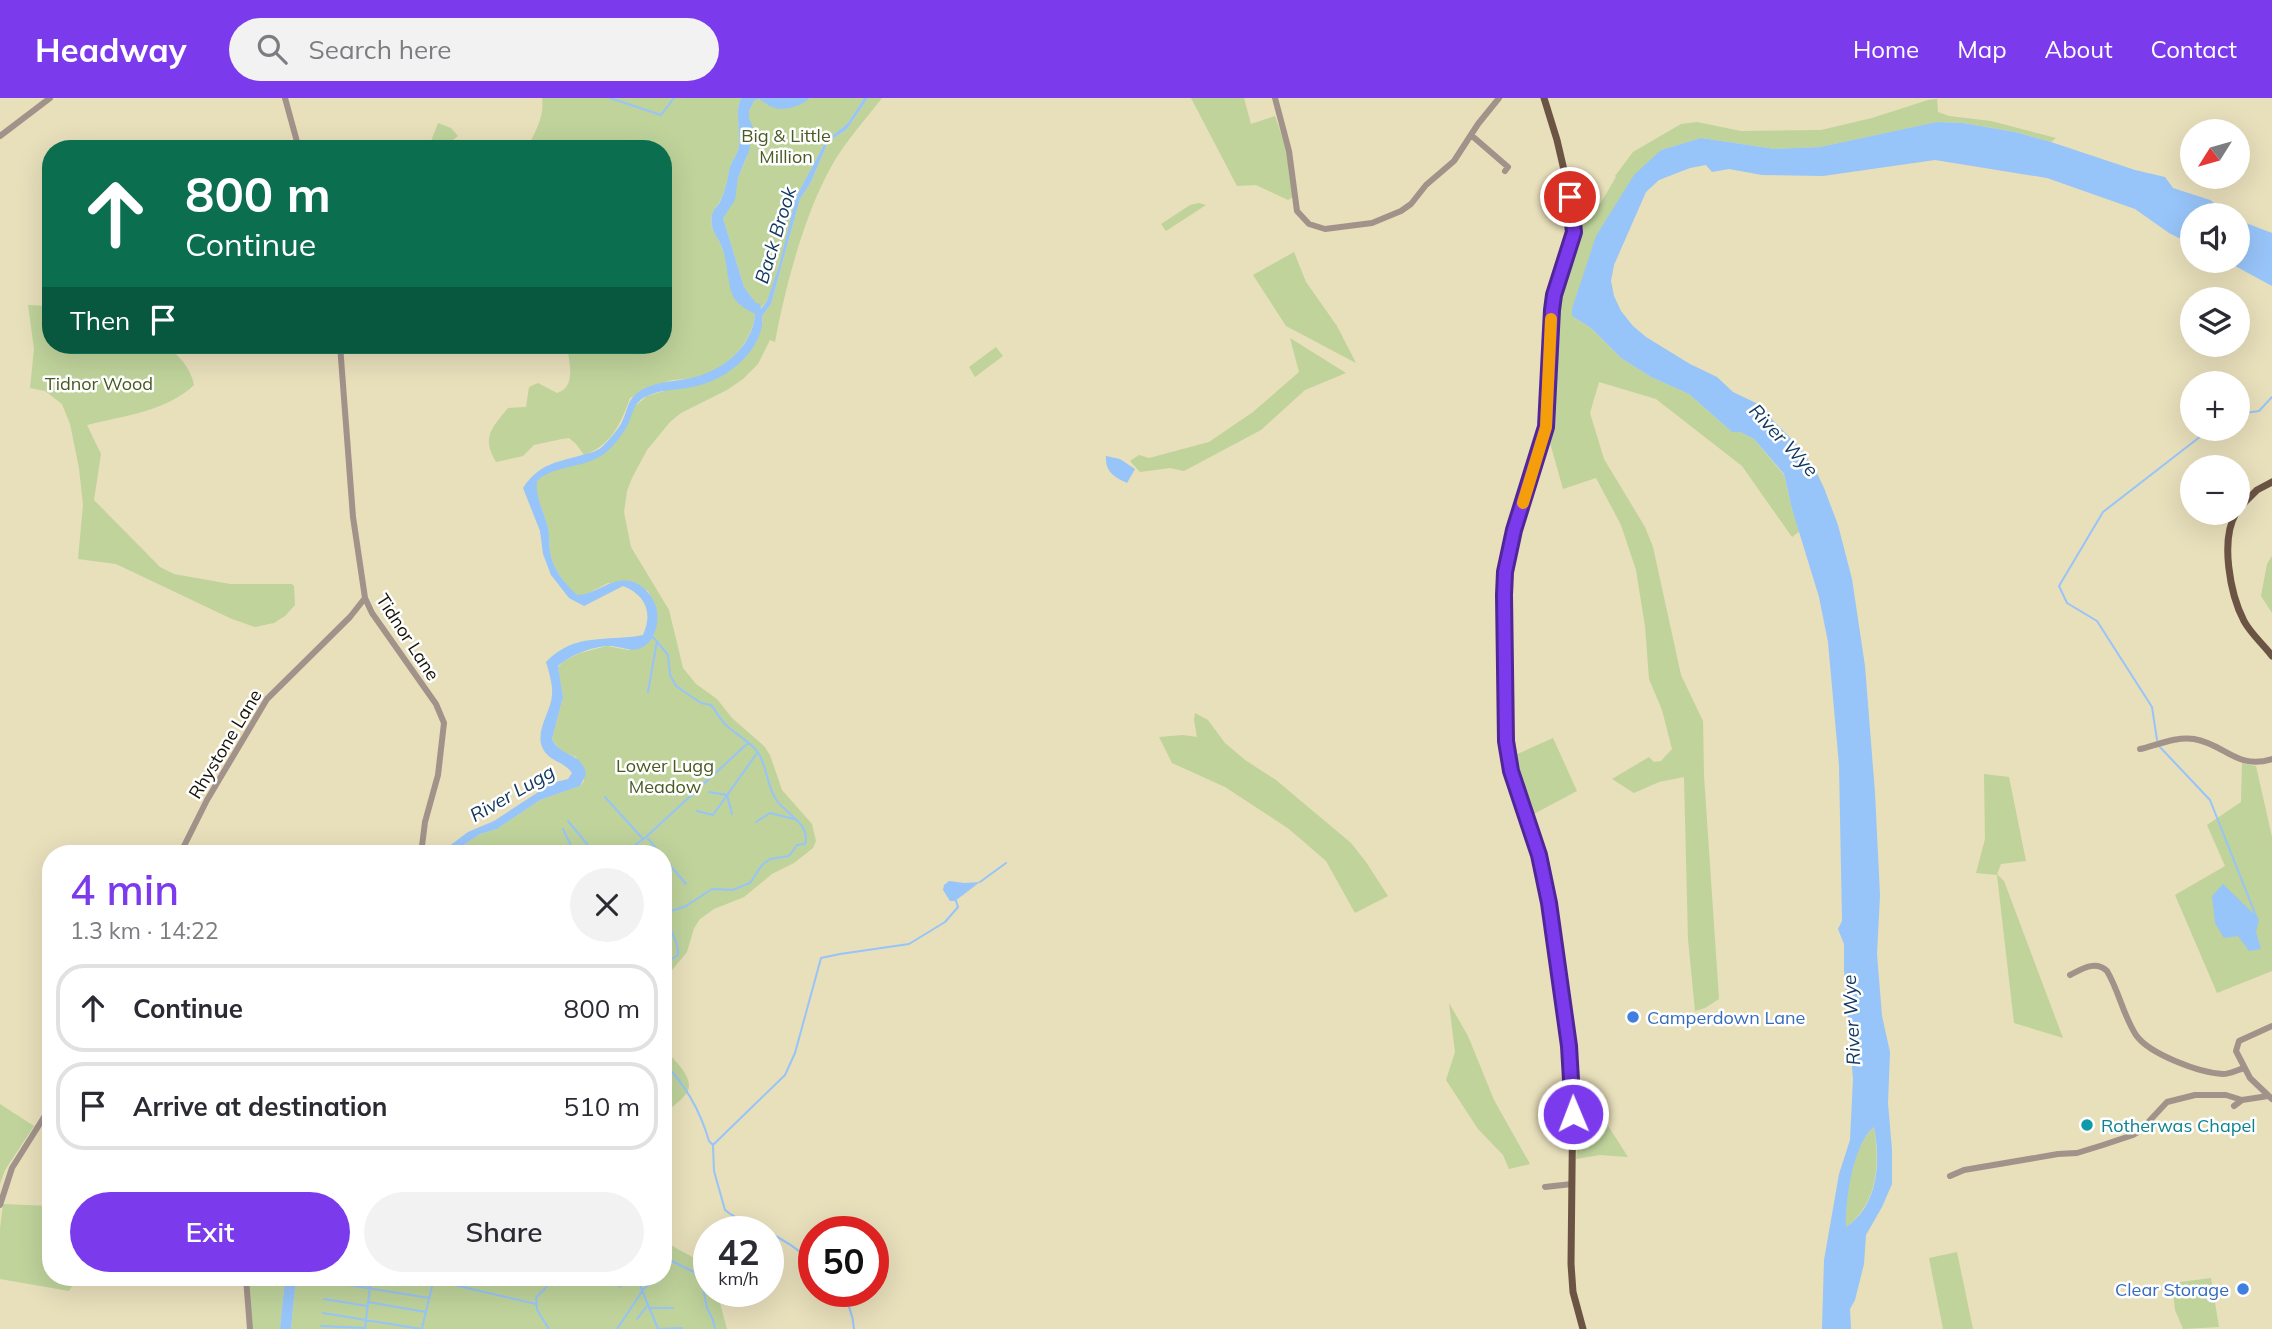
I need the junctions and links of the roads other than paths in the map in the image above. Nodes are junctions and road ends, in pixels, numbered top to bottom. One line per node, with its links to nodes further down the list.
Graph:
1 (50, 98): 7 (street)
2 (285, 98): 8 (street)
3 (1275, 98): 6 (street)
4 (1499, 98): 6 (street)
5 (1544, 98): 28 (main road)
6 (1471, 135): 9 (street)
7 (0, 136)
8 (297, 140)
9 (1508, 168)
10 (341, 354): 14 (street, Tidnor Lane)
11 (2272, 482): 12 (main road)
12 (2250, 497)
13 (2232, 525): 15 (main road)
14 (365, 598): 18 (street, Rhystone Lane); 19 (street, Tidnor Lane)
15 (2272, 656)
16 (2140, 749): 17 (street)
17 (2272, 759)
18 (184, 845)
19 (422, 845)
20 (2070, 975): 22 (street)
21 (2272, 1026): 22 (street)
22 (2244, 1068): 23 (street)
23 (2270, 1098): 24 (street)
24 (2242, 1100): 25 (street); 27 (street)
25 (2234, 1106)
26 (42, 1120): 30 (street)
27 (1950, 1176)
28 (1572, 1184): 29 (street); 33 (main road)
29 (1552, 1197)
30 (0, 1205)
31 (247, 1286): 32 (street)
32 (250, 1329)
33 (1583, 1329)

